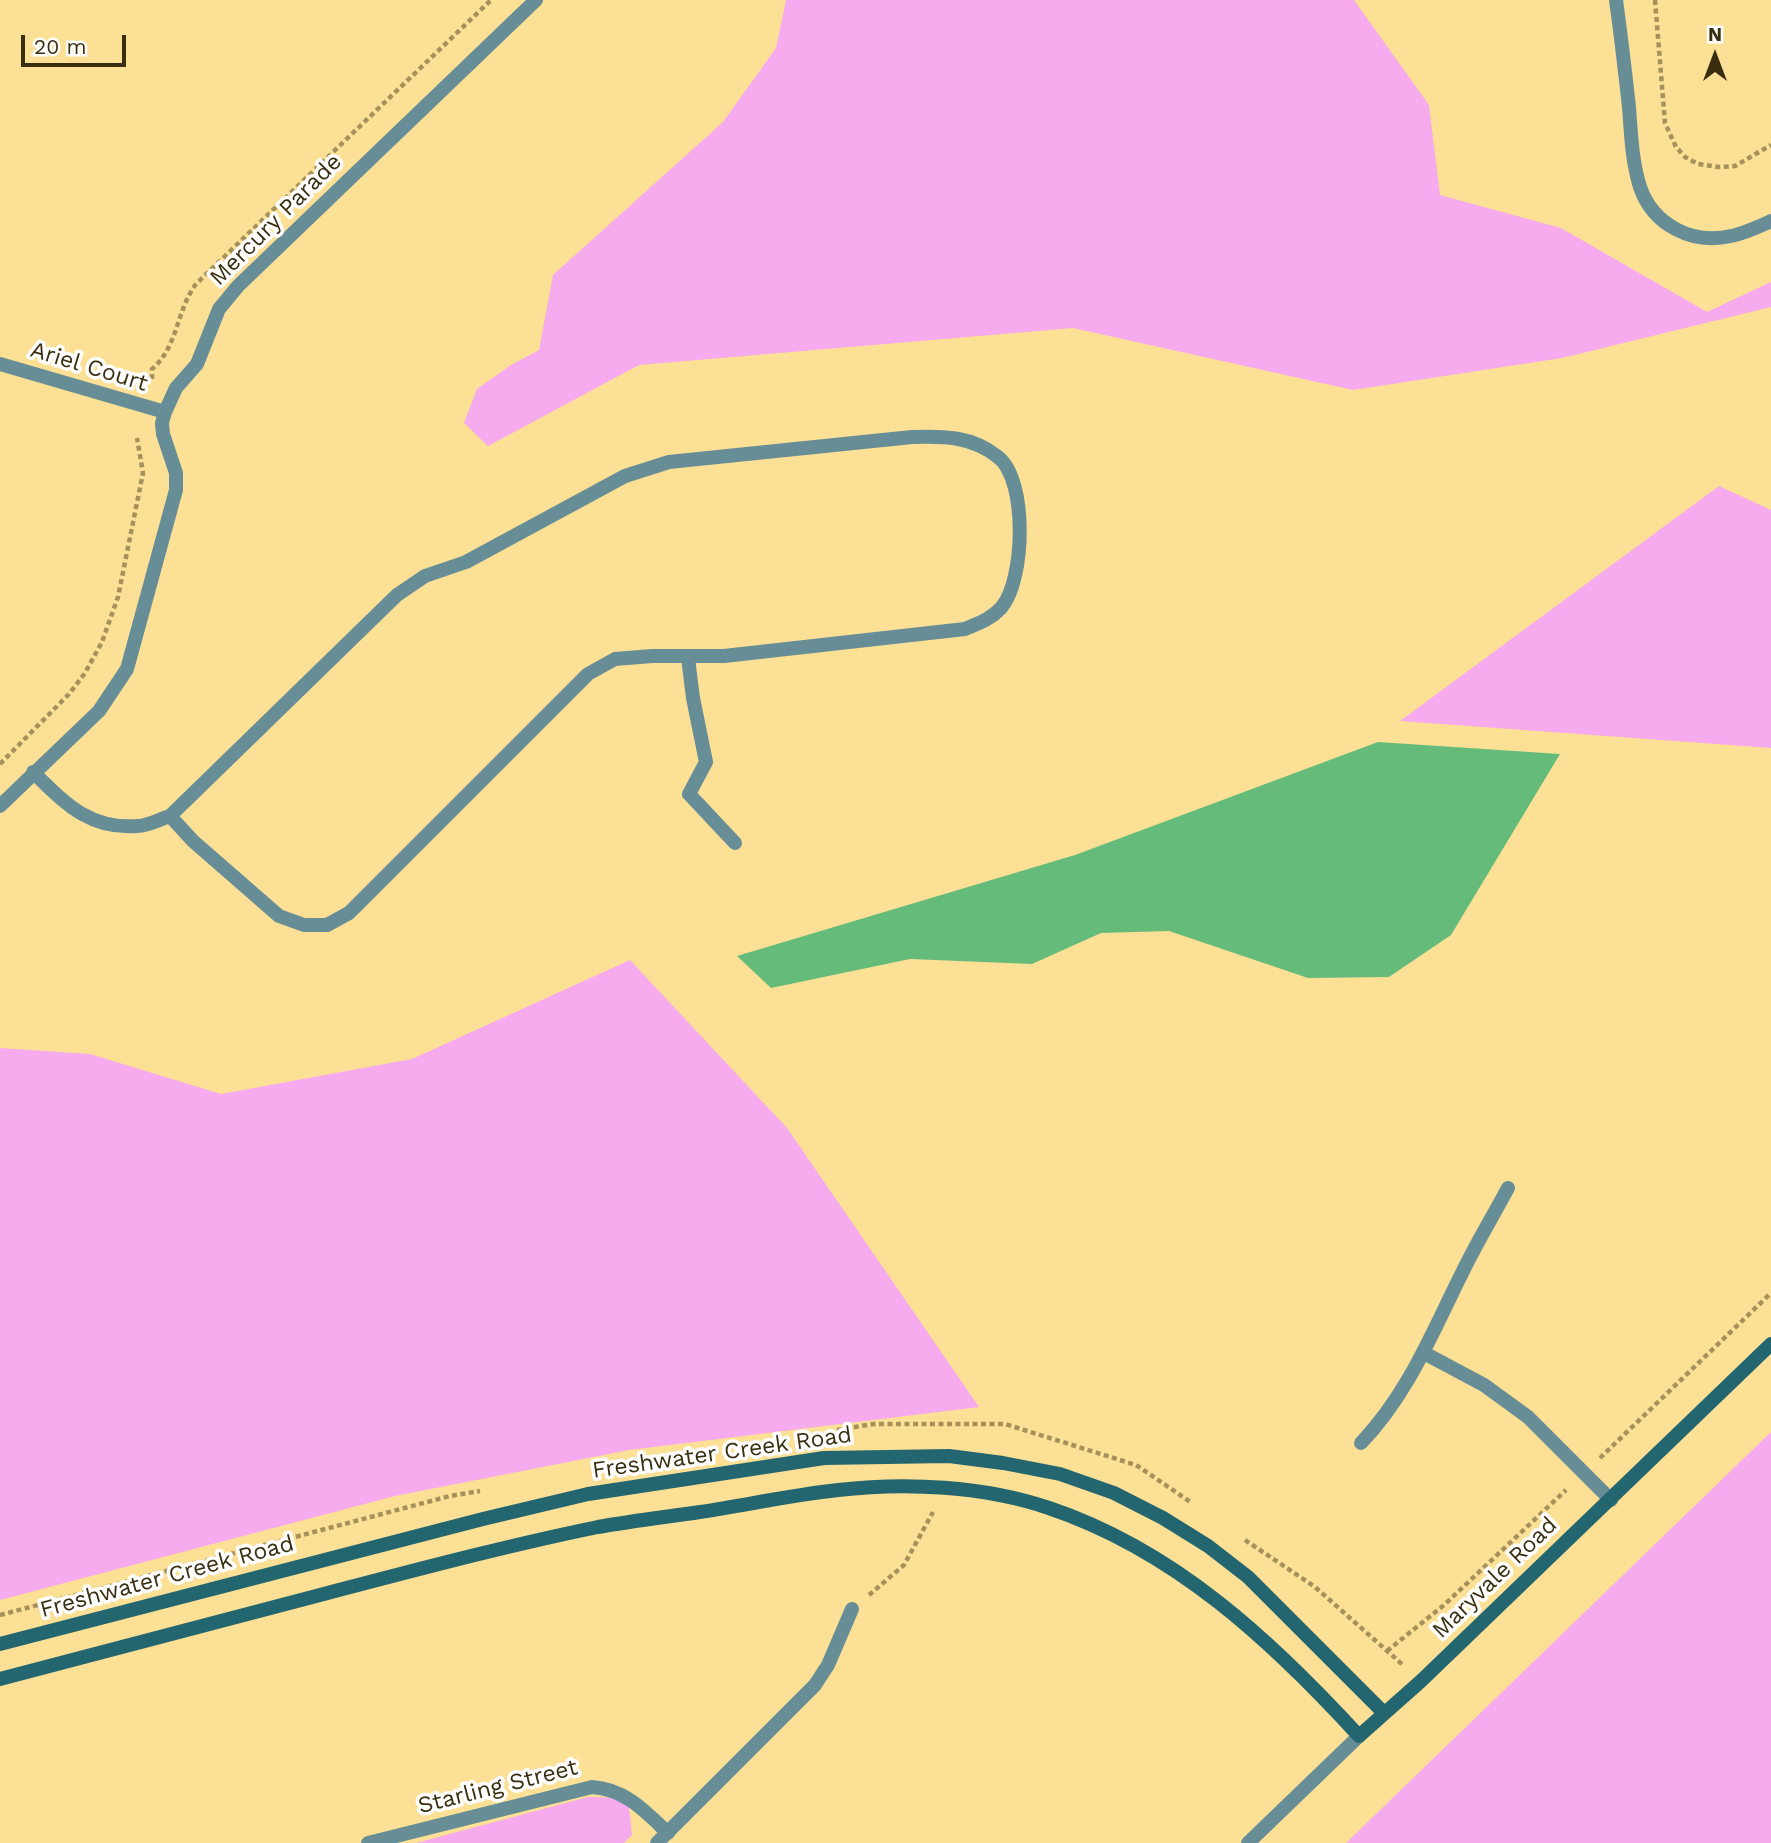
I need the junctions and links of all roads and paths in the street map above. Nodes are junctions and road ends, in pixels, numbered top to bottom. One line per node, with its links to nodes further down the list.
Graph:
1 (536, 0): 7 (street, Mercury Parade)
2 (1616, 0): 5 (street)
3 (1655, 0): 4 (path)
4 (1771, 145)
5 (1771, 221)
6 (0, 364): 7 (street, Ariel Court)
7 (165, 412): 9 (street)
8 (688, 658): 11 (street); 11 (street); 12 (street)
9 (33, 772): 10 (street); 11 (street)
10 (0, 806)
11 (170, 816)
12 (734, 843)
13 (1508, 1188): 15 (street)
14 (1771, 1344): 18 (main road, Maryvale Road)
15 (1424, 1353): 16 (street); 18 (street)
16 (1361, 1443)
17 (941, 1489): 19 (path); 21 (main road); 23 (main road)
18 (1611, 1500): 22 (main road, Maryvale Road)
19 (852, 1609): 24 (street, Starling Street)
20 (0, 1644): 22 (main road, Freshwater Creek Road)
21 (0, 1679)
22 (1384, 1713): 23 (main road, Maryvale Road)
23 (1359, 1736): 26 (street, Maryvale Road)
24 (662, 1838): 25 (street, Starling Street)
25 (368, 1843)
26 (1248, 1843)

